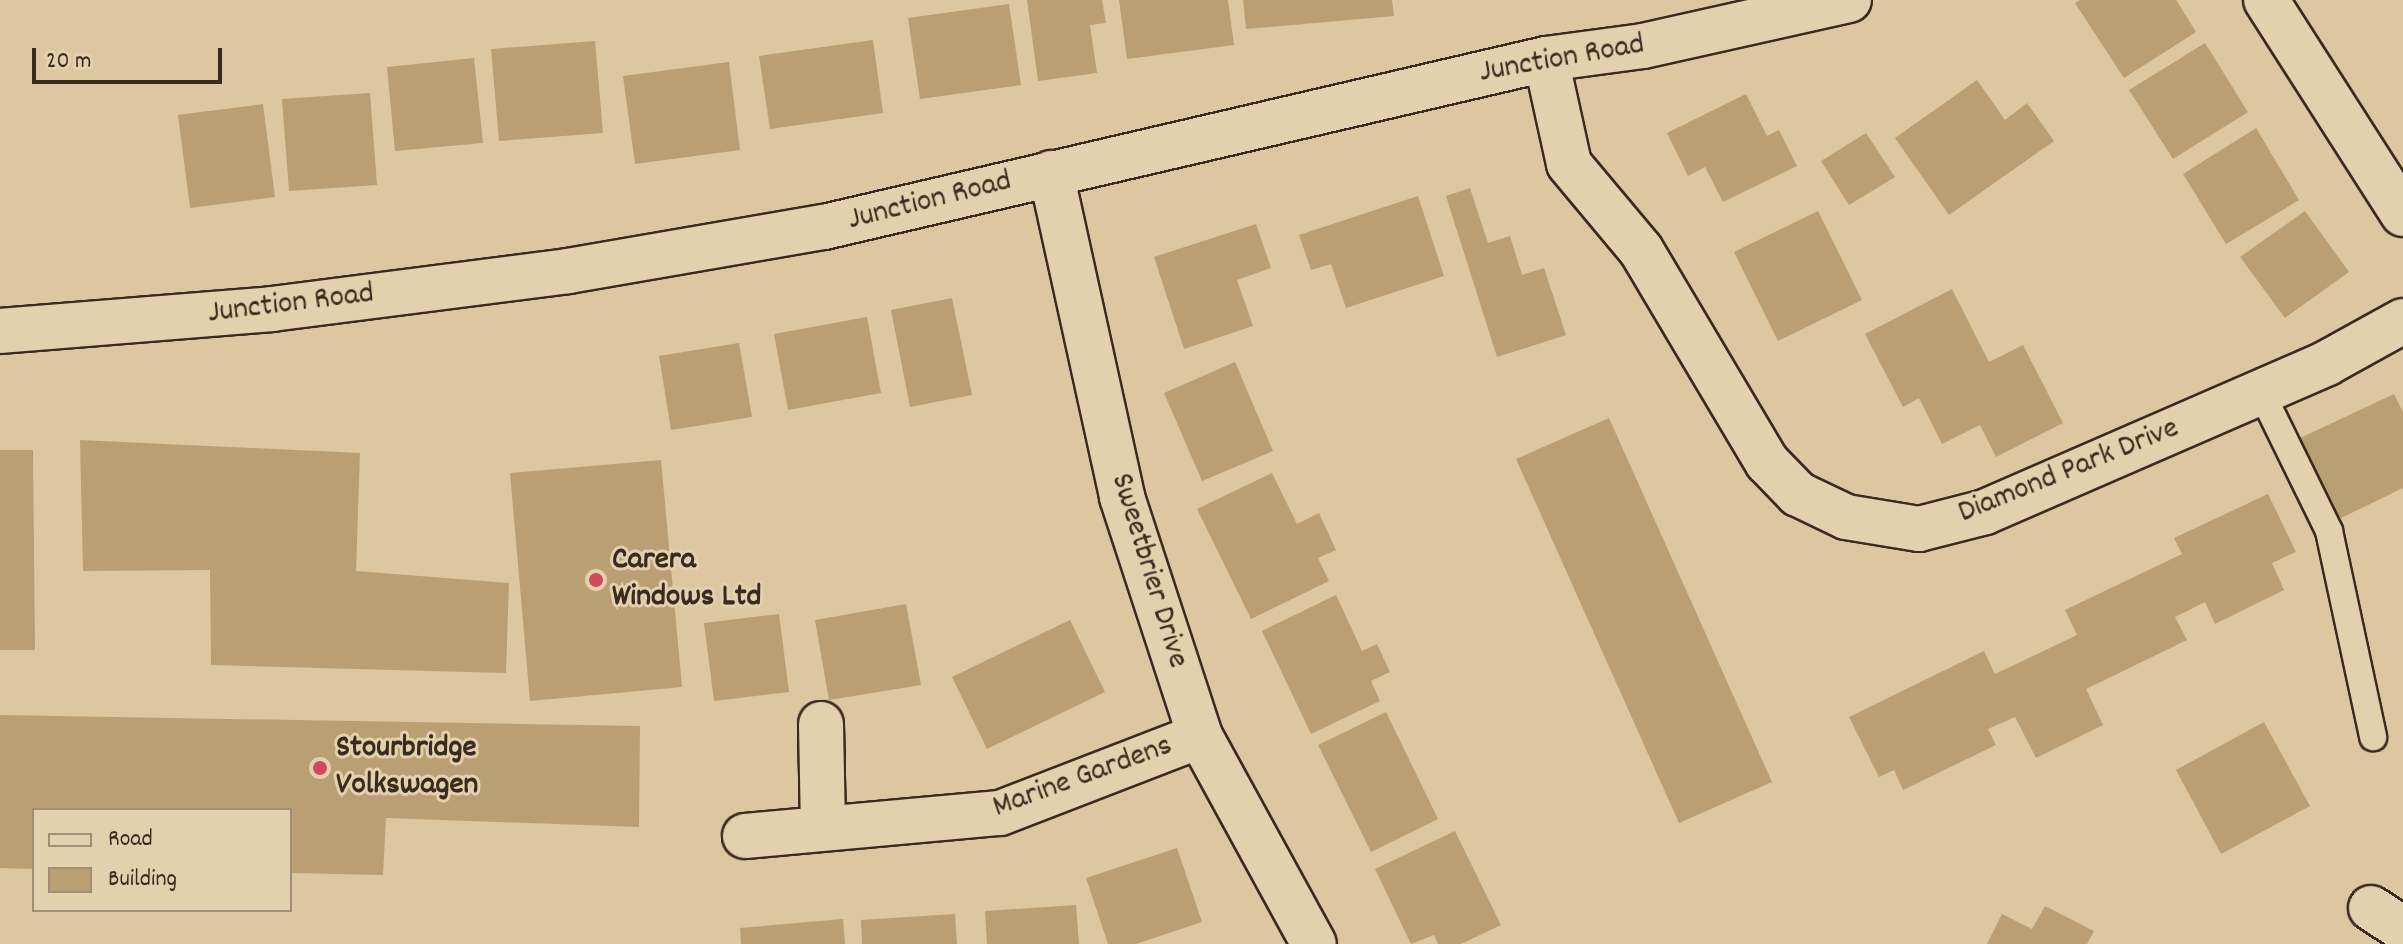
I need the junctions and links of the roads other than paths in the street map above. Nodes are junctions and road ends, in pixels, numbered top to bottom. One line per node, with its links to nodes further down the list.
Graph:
1 (1849, 0): 3 (street, Junction Road)
2 (2266, 0): 5 (street)
3 (1546, 59): 4 (street, Junction Road); 8 (street, Diamond Park Drive)
4 (1051, 173): 7 (street, Junction Road); 10 (street, Sweetbrier Drive)
5 (2403, 214)
6 (2403, 321): 8 (street, Diamond Park Drive)
7 (0, 331)
8 (2261, 392): 11 (lane)
9 (821, 724): 12 (street)
10 (1200, 736): 12 (street, Marine Gardens); 14 (street, Sweetbrier Drive)
11 (2373, 737)
12 (823, 826): 13 (street, Marine Gardens)
13 (745, 836)
14 (1314, 944)

